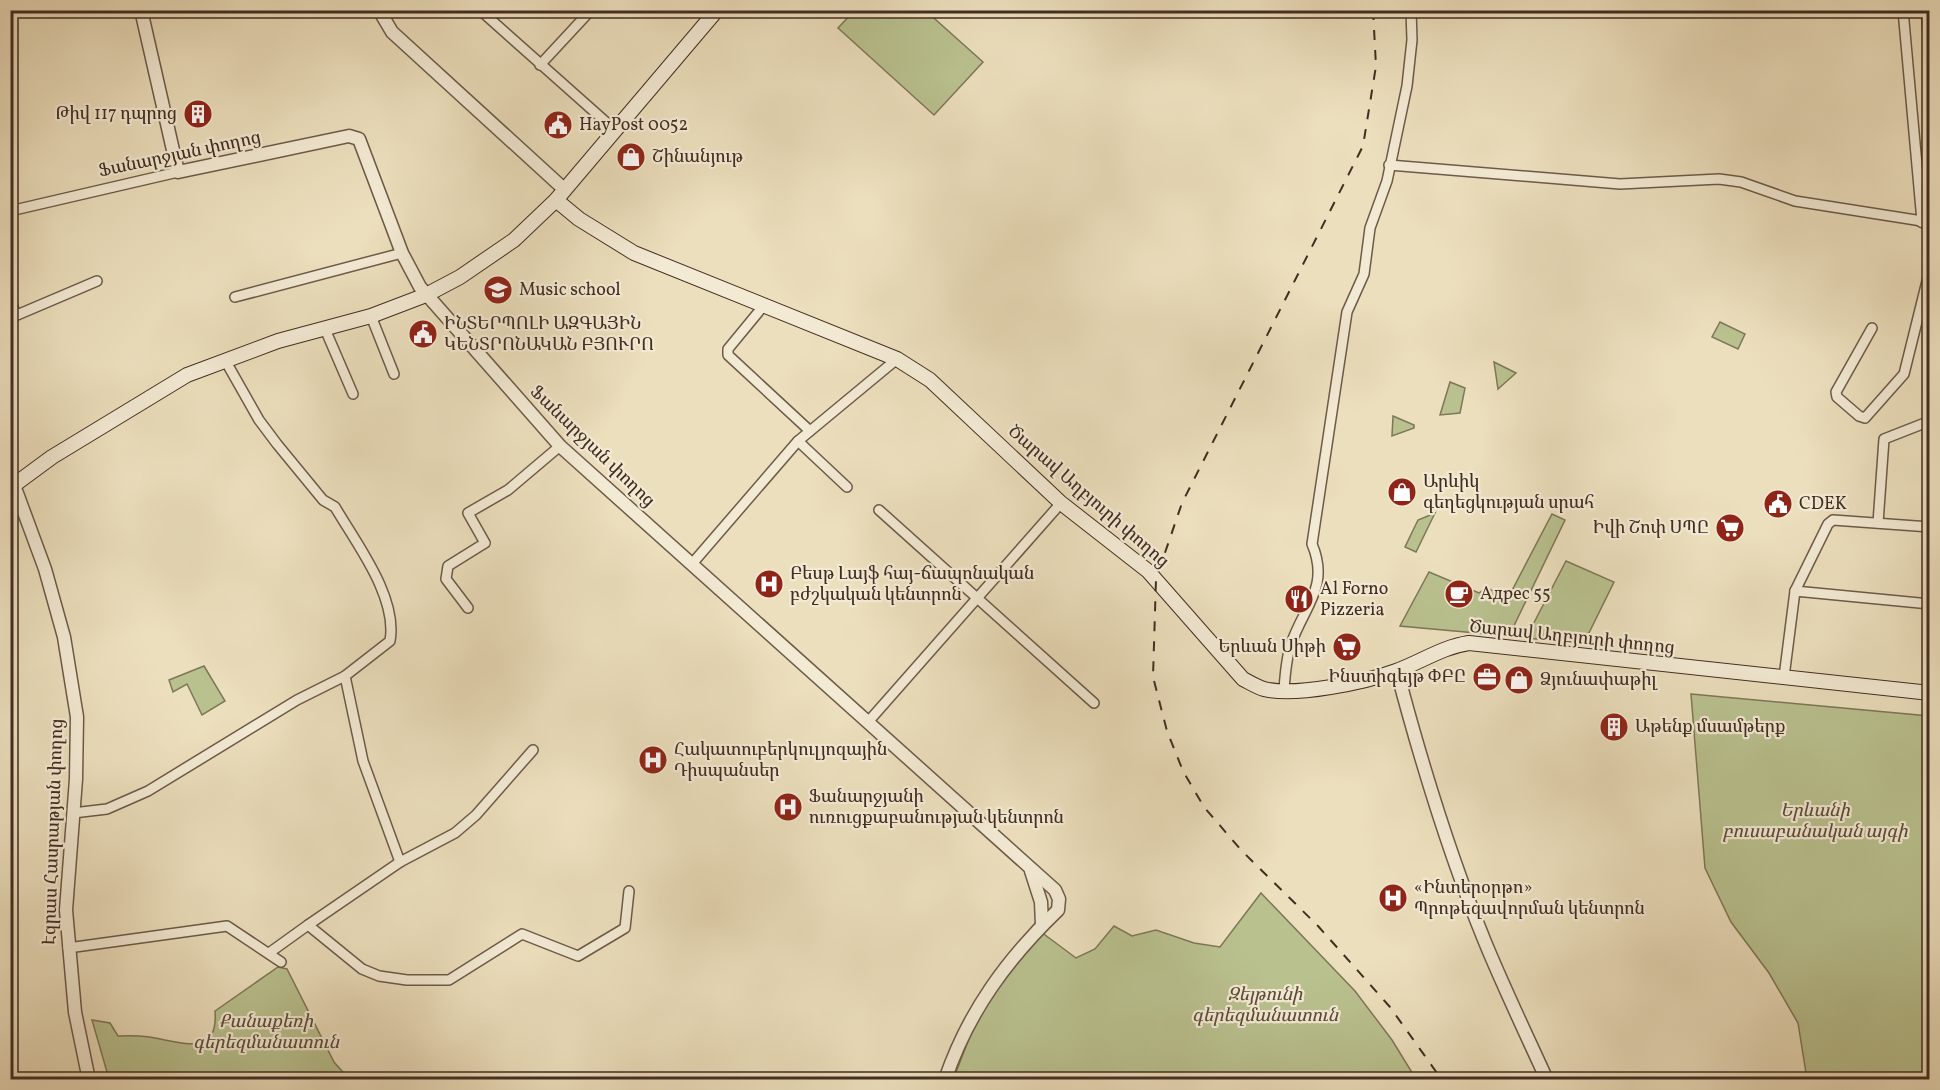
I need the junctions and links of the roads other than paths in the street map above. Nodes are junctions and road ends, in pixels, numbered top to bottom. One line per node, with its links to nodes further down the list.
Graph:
1 (141, 10): 11 (street)
2 (379, 10): 12 (street, Ծարավ Աղբյուրի փողոց)
3 (480, 10): 8 (street)
4 (591, 10): 8 (street)
5 (717, 10): 9 (main road)
6 (1411, 10): 10 (street)
7 (1903, 10): 14 (street)
8 (540, 65): 9 (street)
9 (616, 131): 12 (main road)
10 (1389, 165): 14 (street); 48 (street)
11 (178, 172): 13 (street, Ֆանարջյան փողոց); 15 (street, Ֆանարջյան փողոց)
12 (560, 195): 18 (main road); 21 (main road, Ծարավ Աղբյուրի փողոց)
13 (10, 211)
14 (1926, 222)
15 (402, 253): 18 (street, Ֆանարջյան փողոց); 20 (street)
16 (1929, 269): 25 (street)
17 (97, 281): 22 (street)
18 (426, 295): 23 (main road); 33 (street, Ֆանարջյան փողոց)
19 (10, 296): 22 (street)
20 (235, 297)
21 (765, 304): 26 (main road, Ծարավ Աղբյուրի փողոց); 31 (street)
22 (13, 316)
23 (371, 316): 24 (main road); 28 (street)
24 (325, 328): 27 (main road); 29 (street)
25 (1872, 328)
26 (897, 359): 31 (street); 36 (main road, Ծարավ Աղբյուրի փողոց)
27 (225, 360): 34 (main road); 46 (street)
28 (394, 374)
29 (353, 394)
30 (1929, 421): 38 (street)
31 (810, 431): 32 (street)
32 (798, 441): 35 (street); 40 (street)
33 (561, 446): 40 (street, Ֆանարջյան փողոց); 44 (street)
34 (11, 487): 53 (street, Էզրաս Հասրաթյան փողոց); 62 (street, Էզրաս Հասրաթյան փողոց)
35 (848, 487)
36 (1061, 503): 42 (street); 48 (main road, Ծարավ Աղբյուրի փողոց)
37 (879, 510): 42 (street)
38 (1878, 523): 39 (street); 41 (street)
39 (1929, 527)
40 (691, 565): 51 (street, Ֆանարջյան փողոց)
41 (1795, 591): 43 (street); 47 (street)
42 (978, 598): 50 (street); 51 (street)
43 (1929, 604)
44 (468, 608)
45 (1397, 671): 47 (main road, Ծարավ Աղբյուրի փողոց); 48 (main road, Ծարավ Աղբյուրի փողոց); 64 (street)
46 (345, 676): 53 (street); 54 (street)
47 (1784, 677): 49 (main road, Ծարավ Աղբյուրի փողոց)
48 (1284, 690)
49 (1929, 693)
50 (1094, 703)
51 (868, 722): 55 (street, Ֆանարջյան փողոց)
52 (533, 750): 54 (street)
53 (73, 813): 59 (street, Էզրաս Հասրաթյան փողոց)
54 (400, 862): 58 (street)
55 (1031, 870): 57 (street); 57 (street, Ֆանարջյան փողոց)
56 (628, 891): 58 (street)
57 (1041, 925): 63 (street, Ֆանարջյան փողոց)
58 (308, 926): 60 (street)
59 (68, 948): 60 (street); 62 (street, Էզրաս Հասրաթյան փողոց)
60 (269, 953): 61 (street)
61 (281, 962)
62 (87, 1080)
63 (945, 1080)
64 (1548, 1080)

